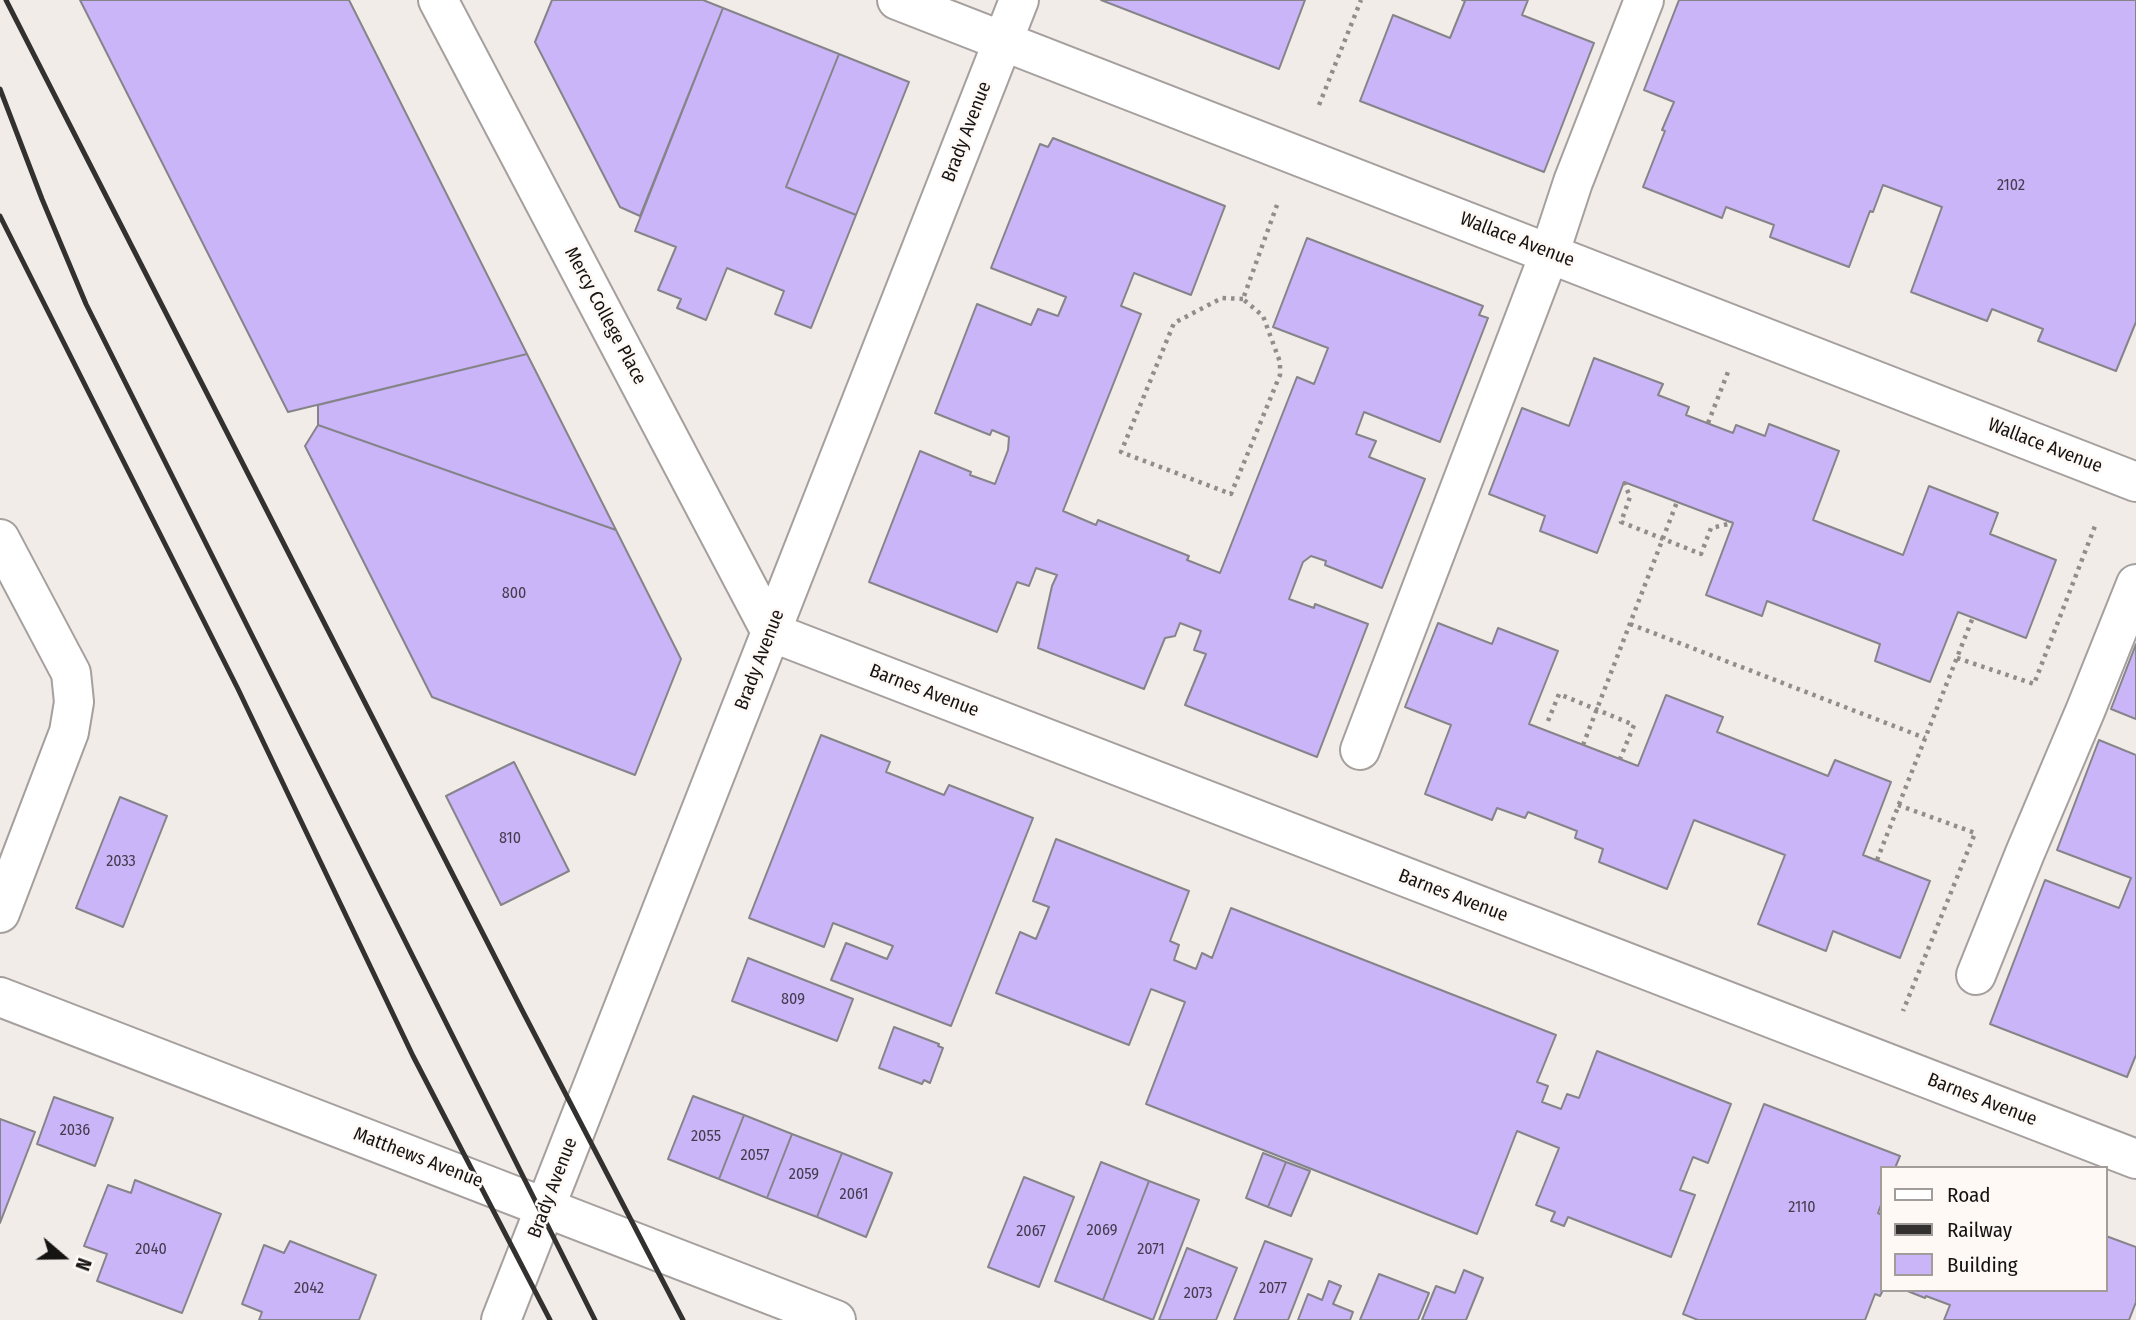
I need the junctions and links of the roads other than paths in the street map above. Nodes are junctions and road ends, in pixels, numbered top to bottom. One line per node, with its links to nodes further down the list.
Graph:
1 (438, 0): 11 (street, Mercy College Place)
2 (897, 0): 5 (street, Wallace Avenue)
3 (1019, 0): 5 (street, Brady Avenue)
4 (1644, 0): 6 (street)
5 (1003, 40): 6 (street, Wallace Avenue); 11 (street, Brady Avenue)
6 (1550, 252): 7 (street, Wallace Avenue); 12 (street)
7 (2136, 482)
8 (0, 539): 10 (street)
9 (2136, 584): 14 (street)
10 (15, 591): 13 (street)
11 (771, 632): 16 (street, Barnes Avenue); 17 (street, Brady Avenue)
12 (1360, 750)
13 (0, 913)
14 (1976, 975)
15 (0, 997): 17 (street, Matthews Avenue)
16 (2136, 1159)
17 (546, 1207): 18 (street, Brady Avenue); 19 (street, Matthews Avenue)
18 (501, 1320)
19 (836, 1320)

